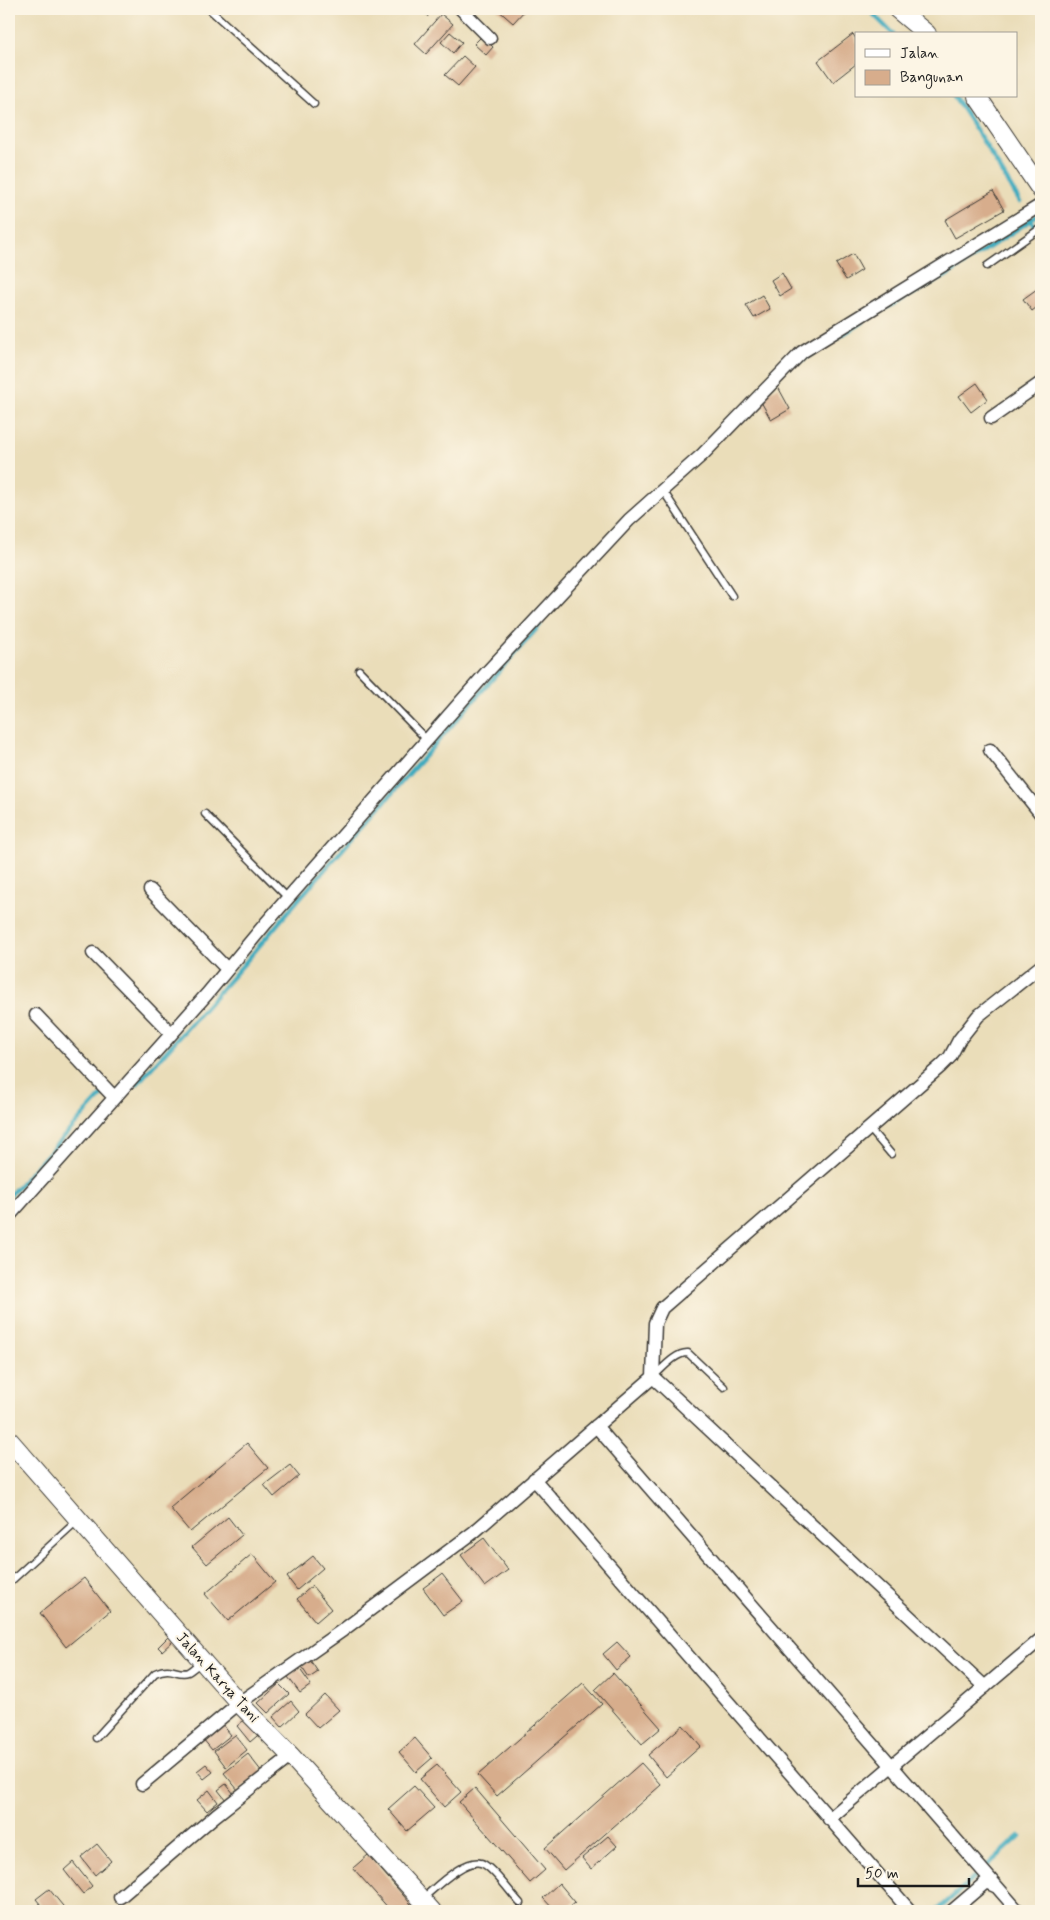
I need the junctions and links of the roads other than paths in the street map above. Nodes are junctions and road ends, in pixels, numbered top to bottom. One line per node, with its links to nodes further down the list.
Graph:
1 (209, 9): 7 (lane)
2 (461, 9): 5 (street)
3 (897, 9): 4 (street)
4 (925, 32)
5 (490, 38)
6 (978, 98): 8 (street)
7 (314, 104)
8 (1041, 190)
9 (1041, 205): 14 (street)
10 (1041, 228): 11 (lane)
11 (987, 266)
12 (1041, 383): 13 (street)
13 (991, 418)
14 (662, 489): 15 (lane); 17 (street)
15 (732, 596)
16 (359, 670): 17 (lane)
17 (427, 740): 22 (street)
18 (990, 750): 20 (street)
19 (205, 814): 22 (lane)
20 (1041, 814)
21 (150, 890): 25 (street)
22 (288, 898): 25 (street)
23 (93, 953): 27 (street)
24 (1041, 966): 29 (street)
25 (227, 969): 27 (street)
26 (36, 1015): 28 (street)
27 (171, 1033): 28 (street)
28 (114, 1098): 31 (street)
29 (869, 1128): 30 (lane); 32 (street)
30 (891, 1154)
31 (9, 1216)
32 (653, 1377): 33 (lane); 34 (street); 41 (street)
33 (724, 1388)
34 (596, 1426): 36 (street); 45 (street)
35 (9, 1440): 37 (street, Jalan Karya Tani)
36 (534, 1479): 42 (street); 47 (street)
37 (79, 1519): 38 (lane); 40 (street, Jalan Karya Tani)
38 (9, 1583)
39 (1041, 1639): 41 (street)
40 (202, 1661): 42 (street, Jalan Karya Tani); 43 (lane)
41 (986, 1687): 45 (street)
42 (239, 1703): 44 (street, Jalan Karya Tani); 46 (street)
43 (96, 1738)
44 (291, 1756): 49 (street); 51 (street, Jalan Karya Tani)
45 (892, 1766): 47 (street); 48 (street)
46 (142, 1784)
47 (830, 1819): 52 (street)
48 (998, 1888): 53 (street); 54 (street)
49 (120, 1897)
50 (520, 1903): 51 (lane)
51 (426, 1906)
52 (910, 1911)
53 (952, 1911)
54 (1018, 1911)

